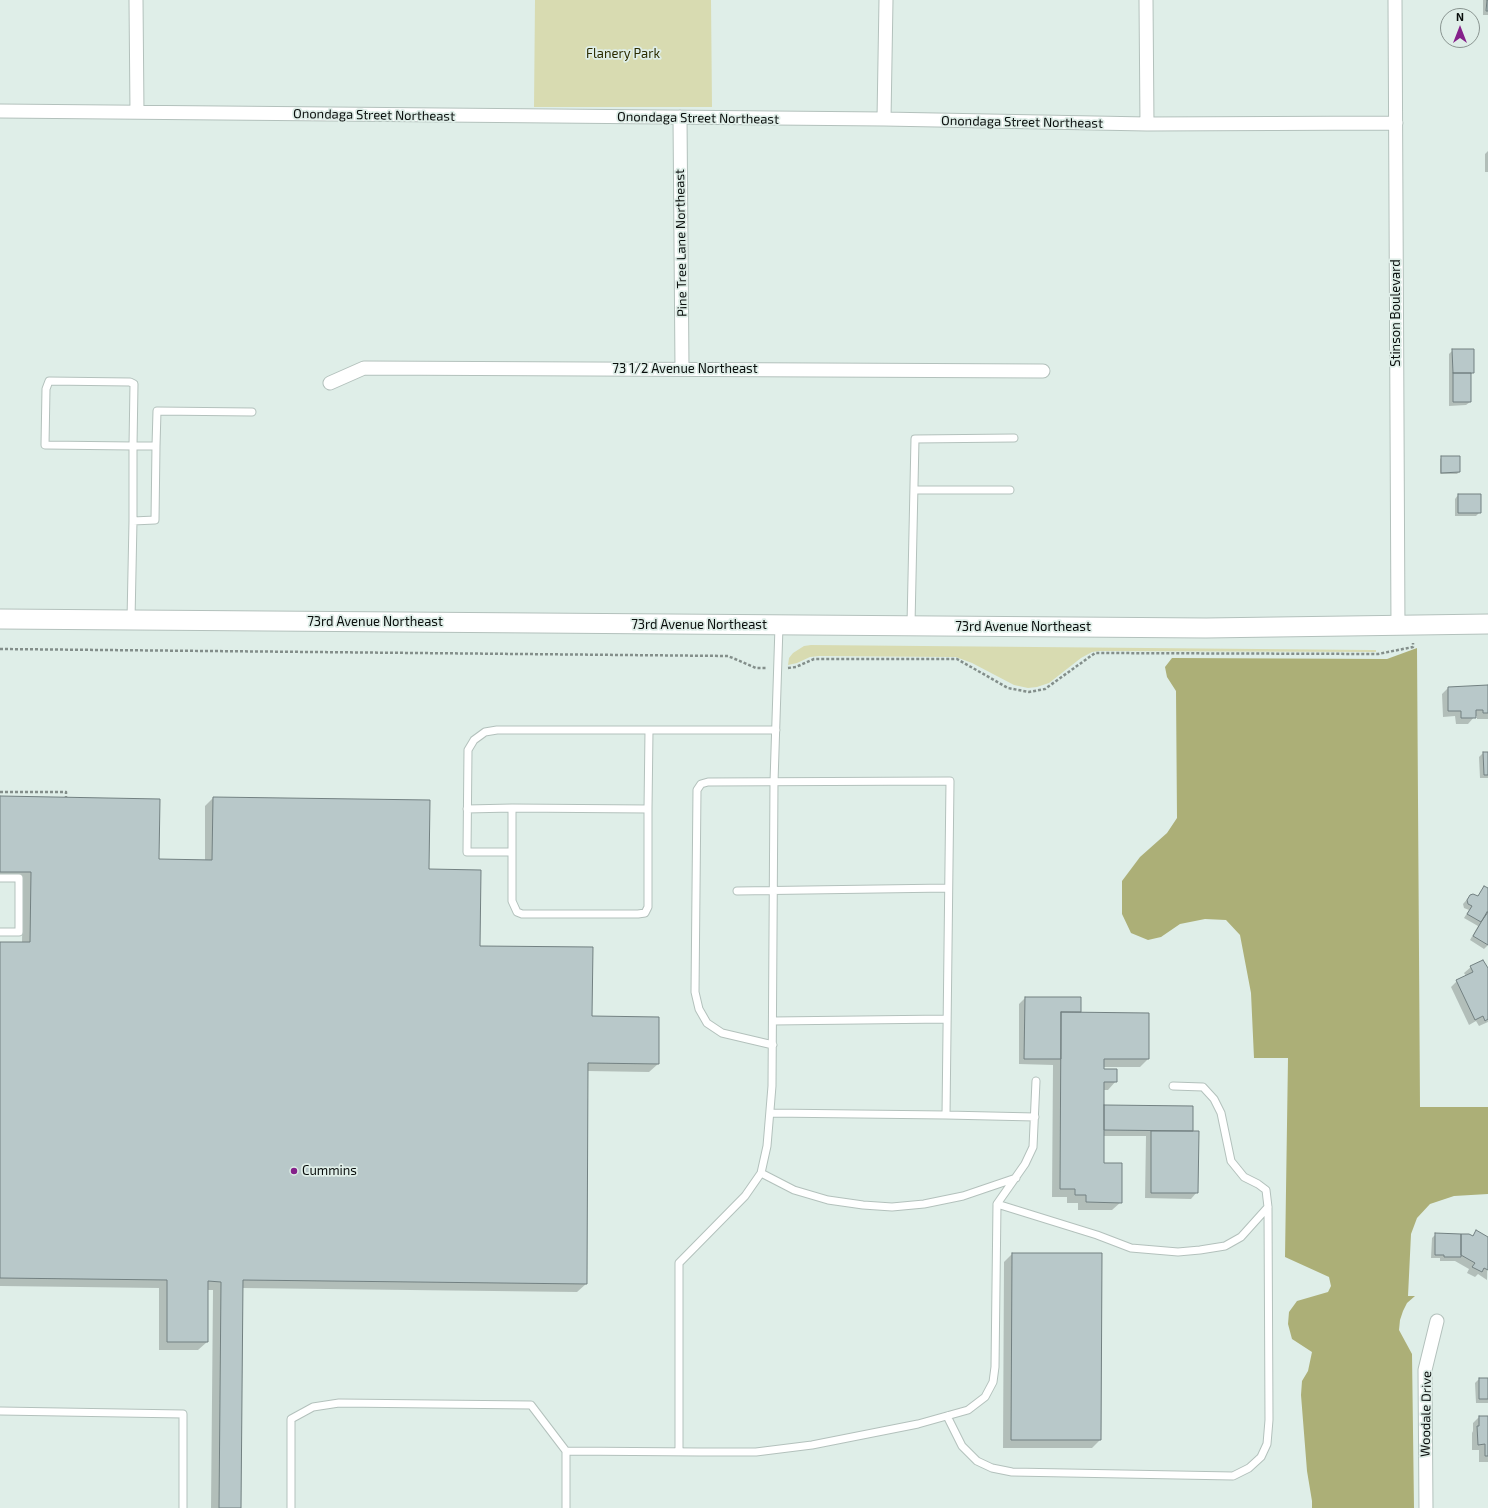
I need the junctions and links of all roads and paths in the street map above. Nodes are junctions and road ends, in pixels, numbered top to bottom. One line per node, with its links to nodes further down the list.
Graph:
1 (136, 0): 6 (street)
2 (886, 0): 8 (street)
3 (1146, 0): 10 (street)
4 (1395, 0): 9 (street, Stinson Boulevard)
5 (0, 111): 6 (street, Onondaga Street Northeast)
6 (137, 112): 7 (street, Onondaga Street Northeast)
7 (680, 117): 8 (street, Onondaga Street Northeast); 11 (street, Pine Tree Lane Northeast)
8 (884, 119): 10 (street, Onondaga Street Northeast)
9 (1396, 123): 10 (street, Onondaga Street Northeast); 26 (street, Stinson Boulevard)
10 (1147, 124)
11 (682, 369): 12 (street, 73 1/2 Avenue Northeast); 13 (street, 73 1/2 Avenue Northeast)
12 (1043, 371)
13 (330, 383)
14 (252, 412): 17 (lane)
15 (1014, 438): 18 (lane)
16 (133, 446): 16 (lane); 17 (lane); 20 (lane)
17 (156, 446): 20 (lane)
18 (914, 490): 19 (lane); 25 (lane)
19 (1010, 490)
20 (132, 521): 22 (lane)
21 (0, 619): 22 (street, 73rd Avenue Northeast)
22 (131, 620): 24 (street, 73rd Avenue Northeast)
23 (1488, 624): 26 (street, 73rd Avenue Northeast)
24 (779, 626): 25 (street, 73rd Avenue Northeast); 28 (lane)
25 (911, 627): 26 (street, 73rd Avenue Northeast)
26 (1405, 627): 28 (path)
27 (0, 649): 28 (path)
28 (778, 668): 29 (lane)
29 (776, 730): 30 (lane); 31 (lane)
30 (649, 731): 35 (lane); 36 (lane)
31 (774, 782): 39 (lane); 40 (lane); 45 (lane)
32 (0, 792): 33 (path)
33 (66, 797)
34 (512, 808): 35 (lane); 36 (lane); 37 (lane)
35 (467, 809): 37 (lane)
36 (648, 809): 37 (lane)
37 (512, 852)
38 (0, 878): 42 (lane)
39 (948, 888): 40 (lane); 43 (lane)
40 (772, 890): 41 (lane); 44 (lane)
41 (737, 891)
42 (0, 932)
43 (947, 1019): 44 (lane); 49 (lane)
44 (773, 1021): 45 (lane)
45 (773, 1045): 48 (lane)
46 (1036, 1080): 50 (lane)
47 (1174, 1086): 54 (lane)
48 (770, 1113): 49 (lane); 51 (lane)
49 (946, 1115): 50 (lane)
50 (1035, 1117): 52 (lane)
51 (760, 1173): 52 (lane); 59 (lane)
52 (1016, 1178): 53 (lane)
53 (998, 1204): 54 (lane); 57 (lane)
54 (1268, 1207): 57 (lane)
55 (1438, 1321): 63 (street, Woodale Drive)
56 (0, 1412): 60 (lane)
57 (947, 1416): 59 (lane)
58 (566, 1451): 59 (lane); 61 (lane); 62 (lane)
59 (679, 1452)
60 (183, 1508)
61 (291, 1508)
62 (566, 1508)
63 (1426, 1508)

